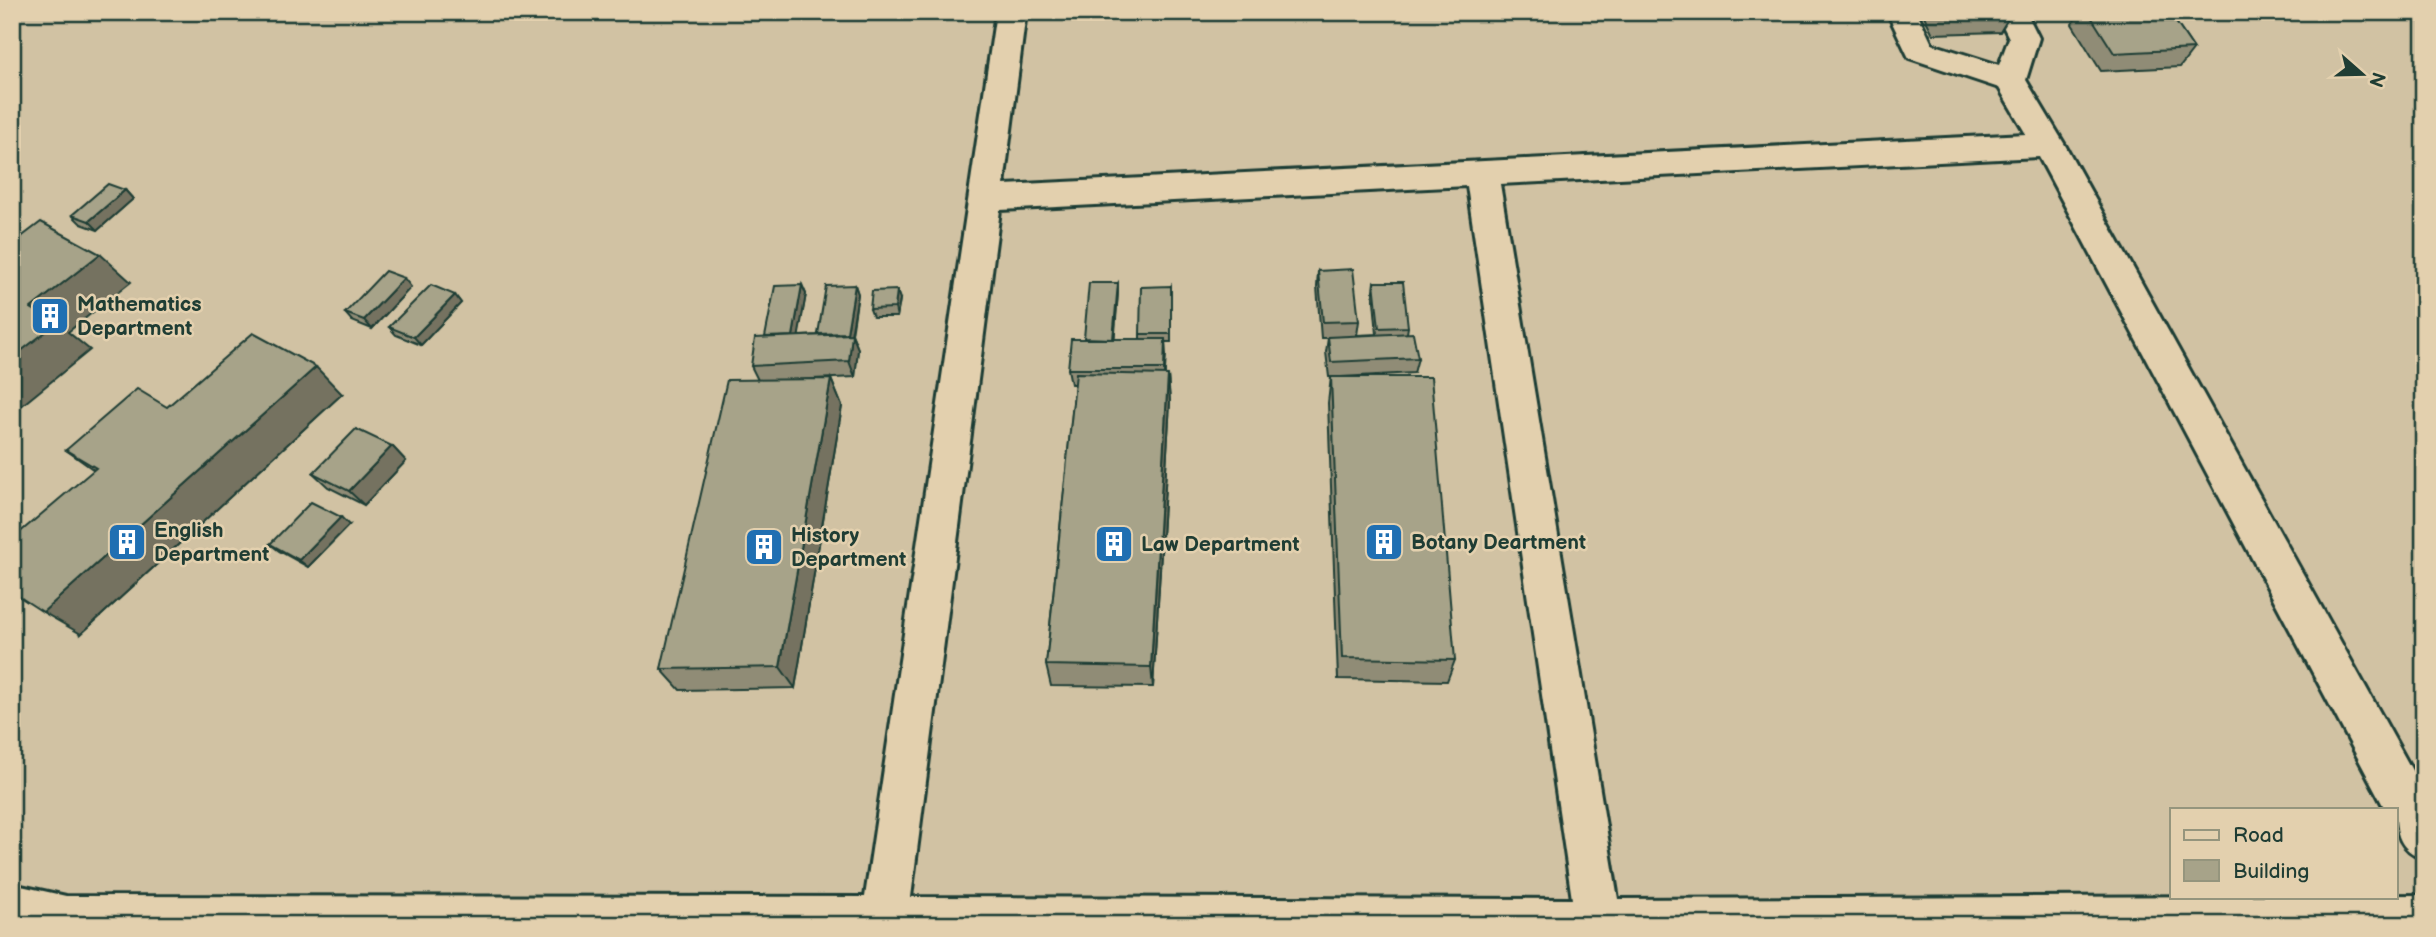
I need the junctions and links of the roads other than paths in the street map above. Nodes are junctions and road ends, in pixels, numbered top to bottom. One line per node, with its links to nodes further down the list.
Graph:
1 (1011, 12): 7 (street)
2 (1902, 12): 4 (street)
3 (2011, 12): 4 (street)
4 (2010, 80): 5 (street)
5 (2049, 145): 6 (street); 8 (street)
6 (1482, 173): 7 (street); 12 (street)
7 (985, 198): 11 (street)
8 (2424, 837)
9 (12, 907): 11 (street)
10 (2424, 918): 12 (street)
11 (885, 920): 12 (street)
12 (1599, 922)

